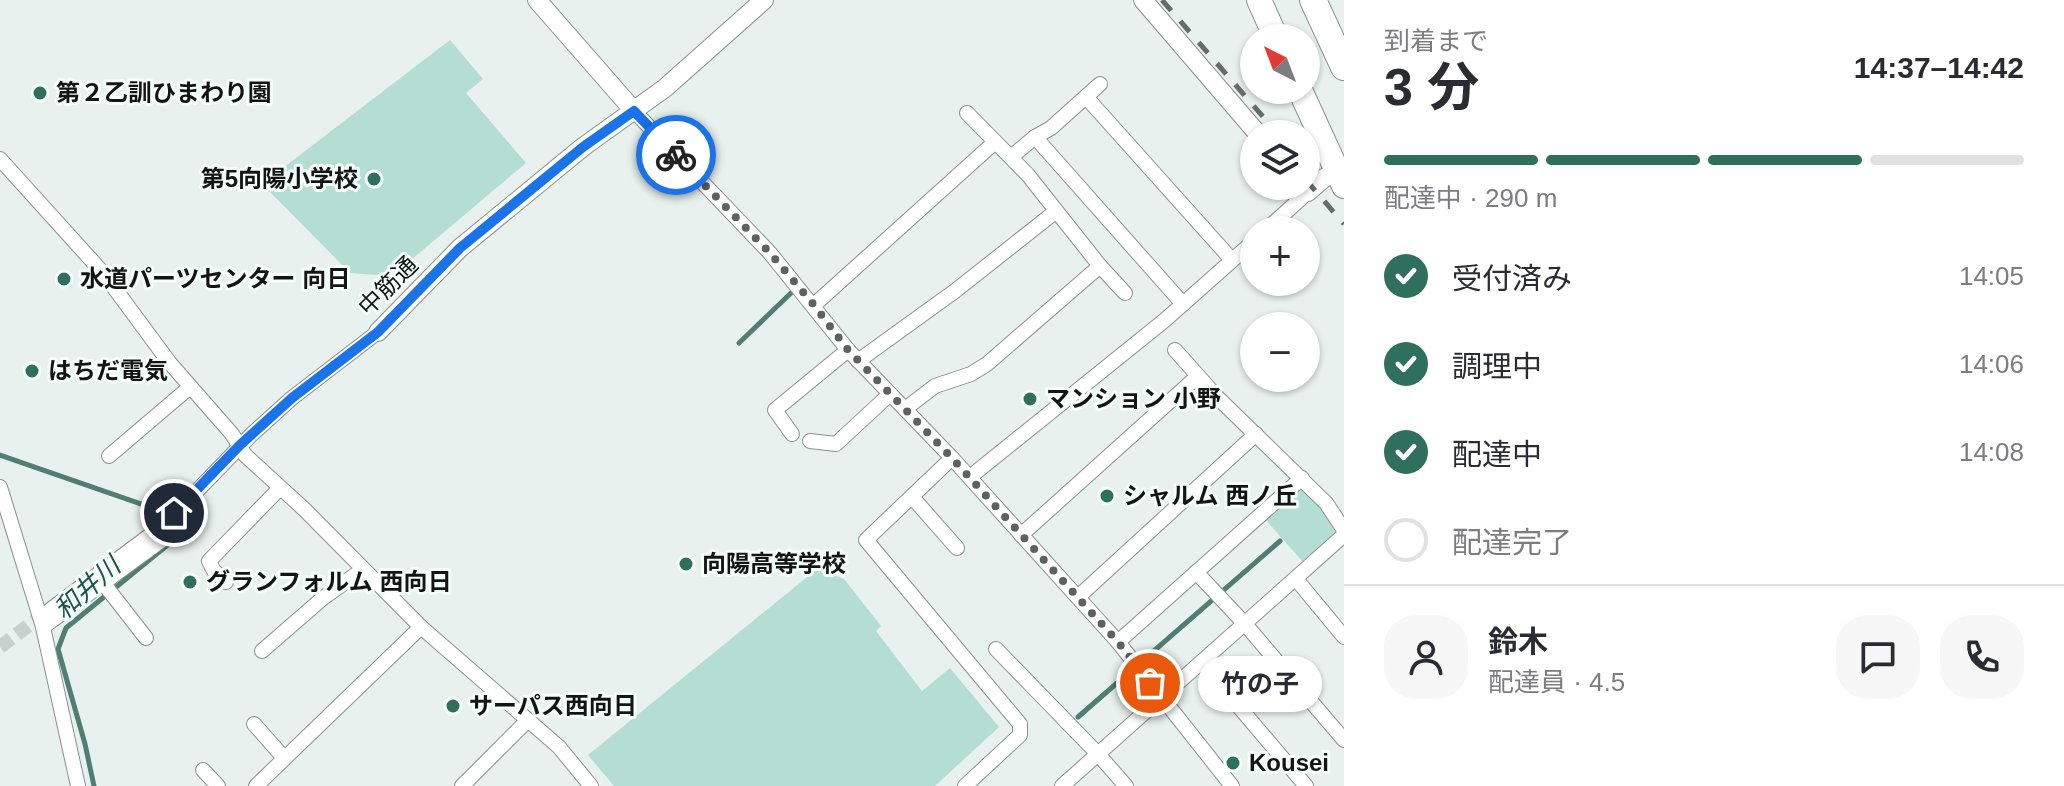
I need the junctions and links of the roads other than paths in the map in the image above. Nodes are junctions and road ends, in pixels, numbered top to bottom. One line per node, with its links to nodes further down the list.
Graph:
1 (537, 0): 11 (street)
2 (764, 0): 11 (street, 中筋通)
3 (1143, 0): 13 (street)
4 (1259, 0): 6 (highway)
5 (1313, 0): 7 (highway)
6 (1270, 24)
7 (1344, 67)
8 (1100, 84): 9 (street)
9 (1086, 97): 14 (street); 24 (street)
10 (1307, 104): 18 (highway)
11 (634, 111): 28 (street); 29 (street, 中筋通)
12 (967, 113): 15 (street)
13 (1246, 120)
14 (1035, 137): 16 (street); 27 (street)
15 (995, 142): 16 (street); 28 (street)
16 (1011, 157): 21 (street)
17 (0, 159): 33 (street)
18 (1342, 176): 19 (street)
19 (1320, 180)
20 (1295, 200): 22 (street)
21 (1055, 212): 25 (street); 31 (street)
22 (1279, 216)
23 (1240, 253): 24 (street)
24 (1232, 260): 27 (street)
25 (1100, 266): 26 (street); 35 (street)
26 (1125, 293)
27 (1183, 304): 42 (street)
28 (814, 305): 31 (street)
29 (378, 332): 39 (street, 中筋通)
30 (1175, 350): 32 (street)
31 (853, 355): 34 (street); 36 (street)
32 (1198, 376): 37 (street); 49 (street)
33 (190, 387): 39 (street); 40 (street)
34 (890, 394): 35 (street); 38 (street)
35 (905, 409): 41 (street)
36 (792, 434)
37 (1256, 434): 43 (street); 56 (street)
38 (810, 441)
39 (240, 445): 45 (street); 47 (street, 中筋通)
40 (109, 456)
41 (952, 458): 42 (street); 46 (street)
42 (970, 477): 49 (street)
43 (1302, 478): 48 (street); 52 (street)
44 (0, 487): 59 (street)
45 (280, 488): 51 (street); 54 (street)
46 (912, 497): 50 (street); 79 (street)
47 (169, 519): 55 (street); 57 (street, 中筋通)
48 (1344, 533): 53 (street)
49 (1021, 535): 56 (street)
50 (957, 548)
51 (362, 570): 60 (street); 65 (street)
52 (1196, 572): 58 (street); 63 (street)
53 (1296, 579): 58 (street); 61 (street)
54 (226, 582)
55 (104, 584): 59 (street); 62 (street)
56 (1078, 597): 63 (street)
57 (50, 610)
58 (1245, 624): 66 (street); 70 (street)
59 (43, 627): 74 (street)
60 (421, 627): 68 (street); 72 (street)
61 (1344, 637)
62 (146, 638)
63 (1118, 642): 67 (street)
64 (996, 649): 71 (street)
65 (262, 651)
66 (1202, 663): 67 (street); 83 (street)
67 (1161, 698): 71 (street); 82 (street)
68 (528, 720): 77 (street); 78 (street)
69 (254, 724): 72 (street)
70 (1344, 740)
71 (1097, 753): 80 (street); 81 (street)
72 (284, 758): 76 (street)
73 (203, 770): 75 (street)
74 (78, 786)
75 (218, 786)
76 (256, 786)
77 (462, 786)
78 (591, 786)
79 (965, 786)
80 (1062, 786)
81 (1126, 786)
82 (1232, 786)
83 (1306, 786)

